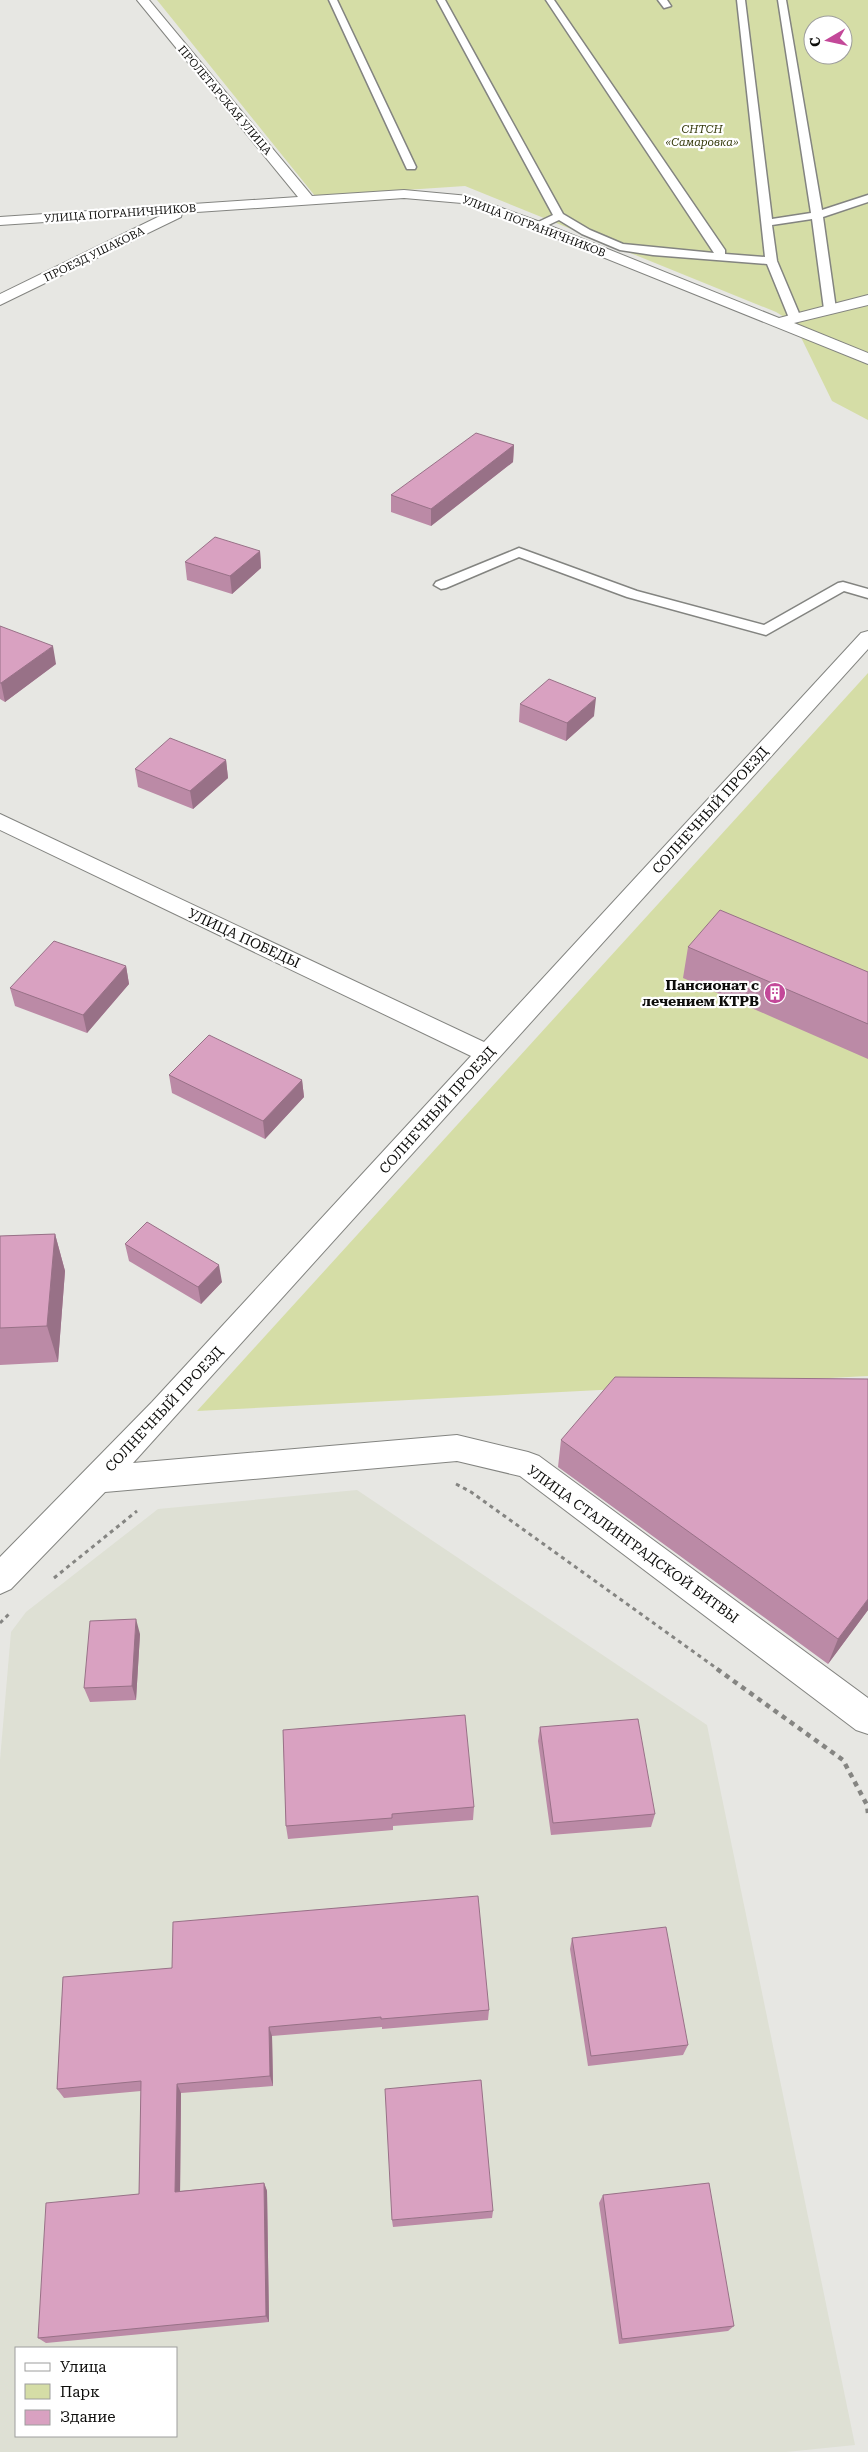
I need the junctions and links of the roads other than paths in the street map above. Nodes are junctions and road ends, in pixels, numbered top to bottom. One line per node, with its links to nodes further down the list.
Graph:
1 (143, 0): 9 (street, ПРОЛЕТАРСКАЯ УЛИЦА)
2 (332, 0): 7 (lane)
3 (441, 0): 12 (lane)
4 (550, 0): 16 (lane)
5 (742, 0): 14 (lane)
6 (782, 0): 11 (lane)
7 (411, 167)
8 (868, 198): 11 (lane)
9 (308, 200): 10 (street, УЛИЦА ПОГРАНИЧНИКОВ); 15 (street, УЛИЦА ПОГРАНИЧНИКОВ)
10 (187, 208): 13 (street, УЛИЦА ПОГРАНИЧНИКОВ); 18 (street, ПРОЕЗД УШАКОВА)
11 (817, 215): 14 (lane); 20 (lane)
12 (559, 216): 15 (lane); 16 (lane)
13 (0, 221)
14 (766, 222): 17 (lane)
15 (538, 226): 22 (street, УЛИЦА ПОГРАНИЧНИКОВ)
16 (720, 258): 17 (lane)
17 (771, 261): 21 (lane)
18 (0, 300)
19 (868, 300): 20 (street)
20 (830, 309): 21 (street)
21 (795, 318): 22 (street)
22 (777, 323): 23 (street, УЛИЦА ПОГРАНИЧНИКОВ)
23 (868, 359)
24 (441, 585): 25 (lane)
25 (868, 594)
26 (868, 637): 28 (street, СОЛНЕЧНЫЙ ПРОЕЗД)
27 (0, 821): 28 (street, УЛИЦА ПОБЕДЫ)
28 (488, 1054): 29 (street, СОЛНЕЧНЫЙ ПРОЕЗД)
29 (99, 1479): 30 (street, СОЛНЕЧНЫЙ ПРОЕЗД); 31 (street, УЛИЦА СТАЛИНГРАДСКОЙ БИТВЫ)
30 (1, 1579)
31 (868, 1718)

